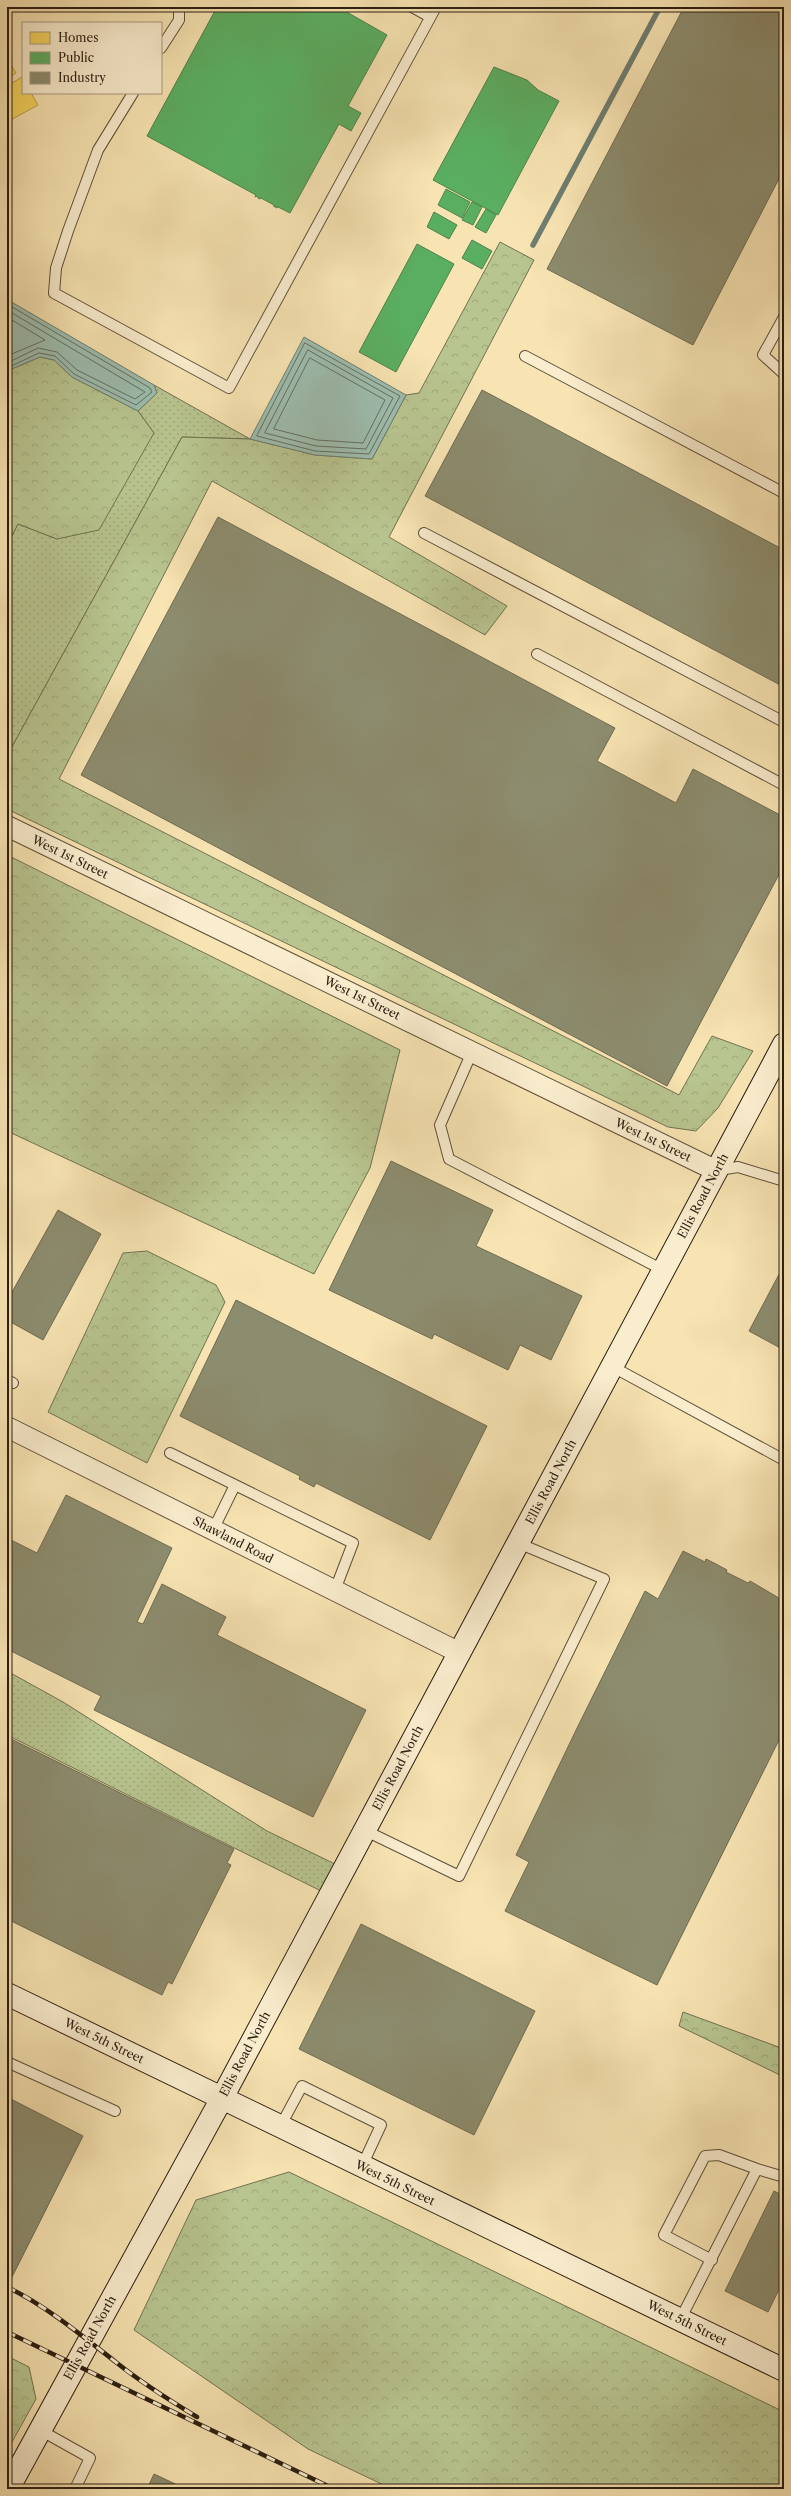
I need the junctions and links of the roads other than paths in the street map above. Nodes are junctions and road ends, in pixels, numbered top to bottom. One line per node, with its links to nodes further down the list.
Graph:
1 (179, 7): 5 (lane)
2 (412, 7): 4 (lane)
3 (436, 7): 4 (lane)
4 (430, 17): 6 (lane)
5 (162, 46)
6 (133, 94)
7 (784, 318): 9 (lane)
8 (525, 356): 10 (lane)
9 (784, 374)
10 (784, 493)
11 (424, 532): 13 (lane)
12 (537, 654): 14 (lane)
13 (784, 722)
14 (784, 785)
15 (7, 826): 17 (street, West 1st Street)
16 (784, 1044): 18 (street, Ellis Road North)
17 (472, 1052): 18 (street, West 1st Street); 20 (lane)
18 (717, 1170): 19 (lane); 20 (street, Ellis Road North)
19 (784, 1181)
20 (663, 1270): 21 (street, Ellis Road North)
21 (613, 1367): 24 (lane); 27 (street, Ellis Road North)
22 (7, 1427): 26 (street, Shawland Road)
23 (170, 1453): 25 (lane)
24 (784, 1460)
25 (235, 1485): 26 (lane); 28 (lane)
26 (213, 1530): 28 (street, Shawland Road)
27 (518, 1543): 29 (street, Ellis Road North); 30 (lane)
28 (335, 1590): 29 (street, Shawland Road)
29 (460, 1653): 30 (street, Ellis Road North)
30 (364, 1830): 33 (street, Ellis Road North)
31 (7, 1994): 33 (street, West 5th Street)
32 (7, 2062): 34 (lane)
33 (222, 2098): 35 (street, West 5th Street); 42 (street, Ellis Road North)
34 (115, 2111)
35 (280, 2126): 36 (street, West 5th Street); 36 (lane)
36 (362, 2166): 40 (street, West 5th Street)
37 (758, 2169): 38 (lane); 39 (lane); 39 (lane)
38 (784, 2177)
39 (712, 2260): 40 (lane)
40 (680, 2320): 41 (street, West 5th Street)
41 (784, 2370)
42 (40, 2430): 43 (street, Ellis Road North); 44 (lane)
43 (8, 2489)
44 (75, 2489)

